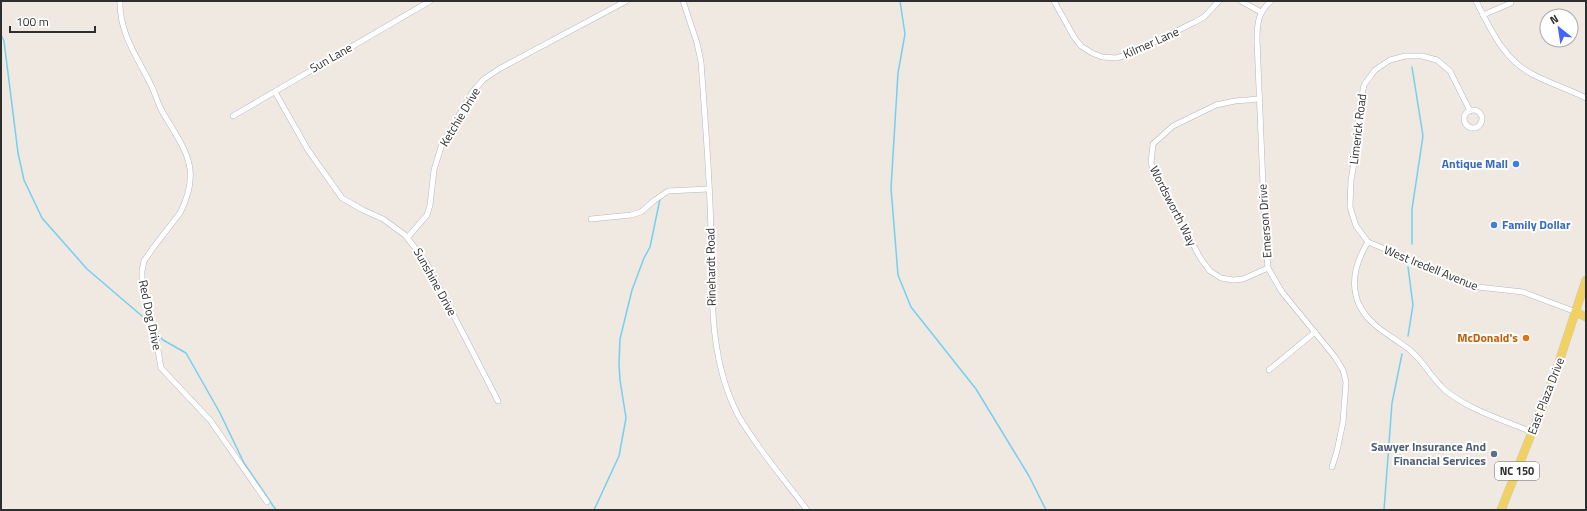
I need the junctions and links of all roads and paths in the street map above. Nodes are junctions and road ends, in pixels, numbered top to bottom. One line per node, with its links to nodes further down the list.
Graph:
1 (120, 1): 31 (street, Red Dog Drive)
2 (430, 1): 13 (street, Sun Lane)
3 (626, 1): 20 (street, Ketchie Drive)
4 (683, 1): 18 (street, Rinehardt Road)
5 (1054, 1): 6 (street, Kilmer Lane)
6 (1219, 1)
7 (1241, 1): 11 (street)
8 (1271, 1): 11 (street)
9 (1476, 1): 12 (street)
10 (1511, 3): 12 (street)
11 (1261, 12): 15 (street, Emerson Drive)
12 (1483, 15): 14 (street)
13 (275, 92): 17 (street, Sun Lane); 20 (street, Sunshine Drive)
14 (1586, 98)
15 (1258, 100): 22 (street, Emerson Drive); 22 (street, Wordsworth Way)
16 (1470, 111): 21 (street, Limerick Road)
17 (233, 116)
18 (708, 189): 19 (street); 32 (street, Rinehardt Road)
19 (591, 219)
20 (408, 237): 28 (street, Sunshine Drive)
21 (1368, 242): 24 (street, West Iredell Avenue); 29 (street)
22 (1268, 268): 26 (street, Emerson Drive)
23 (1586, 280): 24 (main road, East Plaza Drive / NC 150)
24 (1576, 312): 25 (main road, West Iredell Avenue); 29 (main road, East Plaza Drive / NC 150)
25 (1586, 317)
26 (1315, 332): 27 (street); 30 (street, Emerson Drive)
27 (1270, 370)
28 (498, 401)
29 (1532, 432): 33 (main road, East Plaza Drive / NC 150)
30 (1332, 467)
31 (267, 502)
32 (807, 510)
33 (1501, 510)

